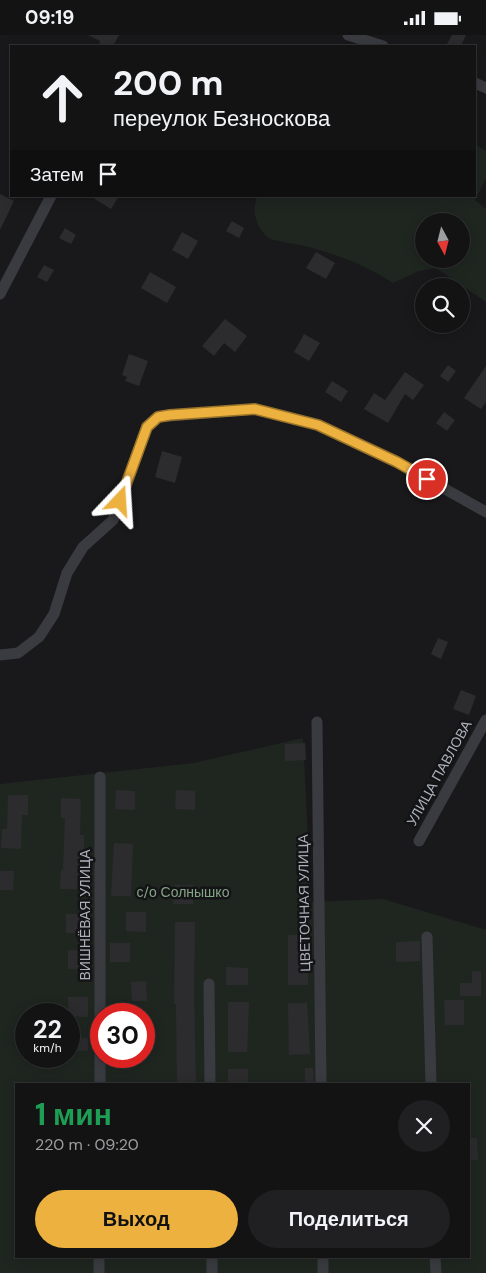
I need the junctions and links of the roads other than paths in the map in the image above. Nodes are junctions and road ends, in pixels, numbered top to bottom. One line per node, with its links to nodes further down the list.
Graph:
1 (348, 35): 2 (street)
2 (380, 45)
3 (50, 197): 4 (street)
4 (0, 294)
5 (486, 512): 6 (street)
6 (0, 655)
7 (486, 720): 10 (street, УЛИЦА ПАВЛОВА)
8 (316, 722): 15 (street, ЦВЕТОЧНАЯ УЛИЦА)
9 (100, 777): 13 (street, ВИШНЁВАЯ УЛИЦА)
10 (419, 841)
11 (427, 937): 16 (street)
12 (209, 984): 14 (street)
13 (100, 1083)
14 (210, 1083)
15 (321, 1083)
16 (431, 1083)
17 (99, 1258): 21 (street)
18 (212, 1258): 22 (street)
19 (323, 1258): 23 (street)
20 (435, 1258): 24 (street)
21 (99, 1273)
22 (212, 1273)
23 (323, 1273)
24 (436, 1273)

